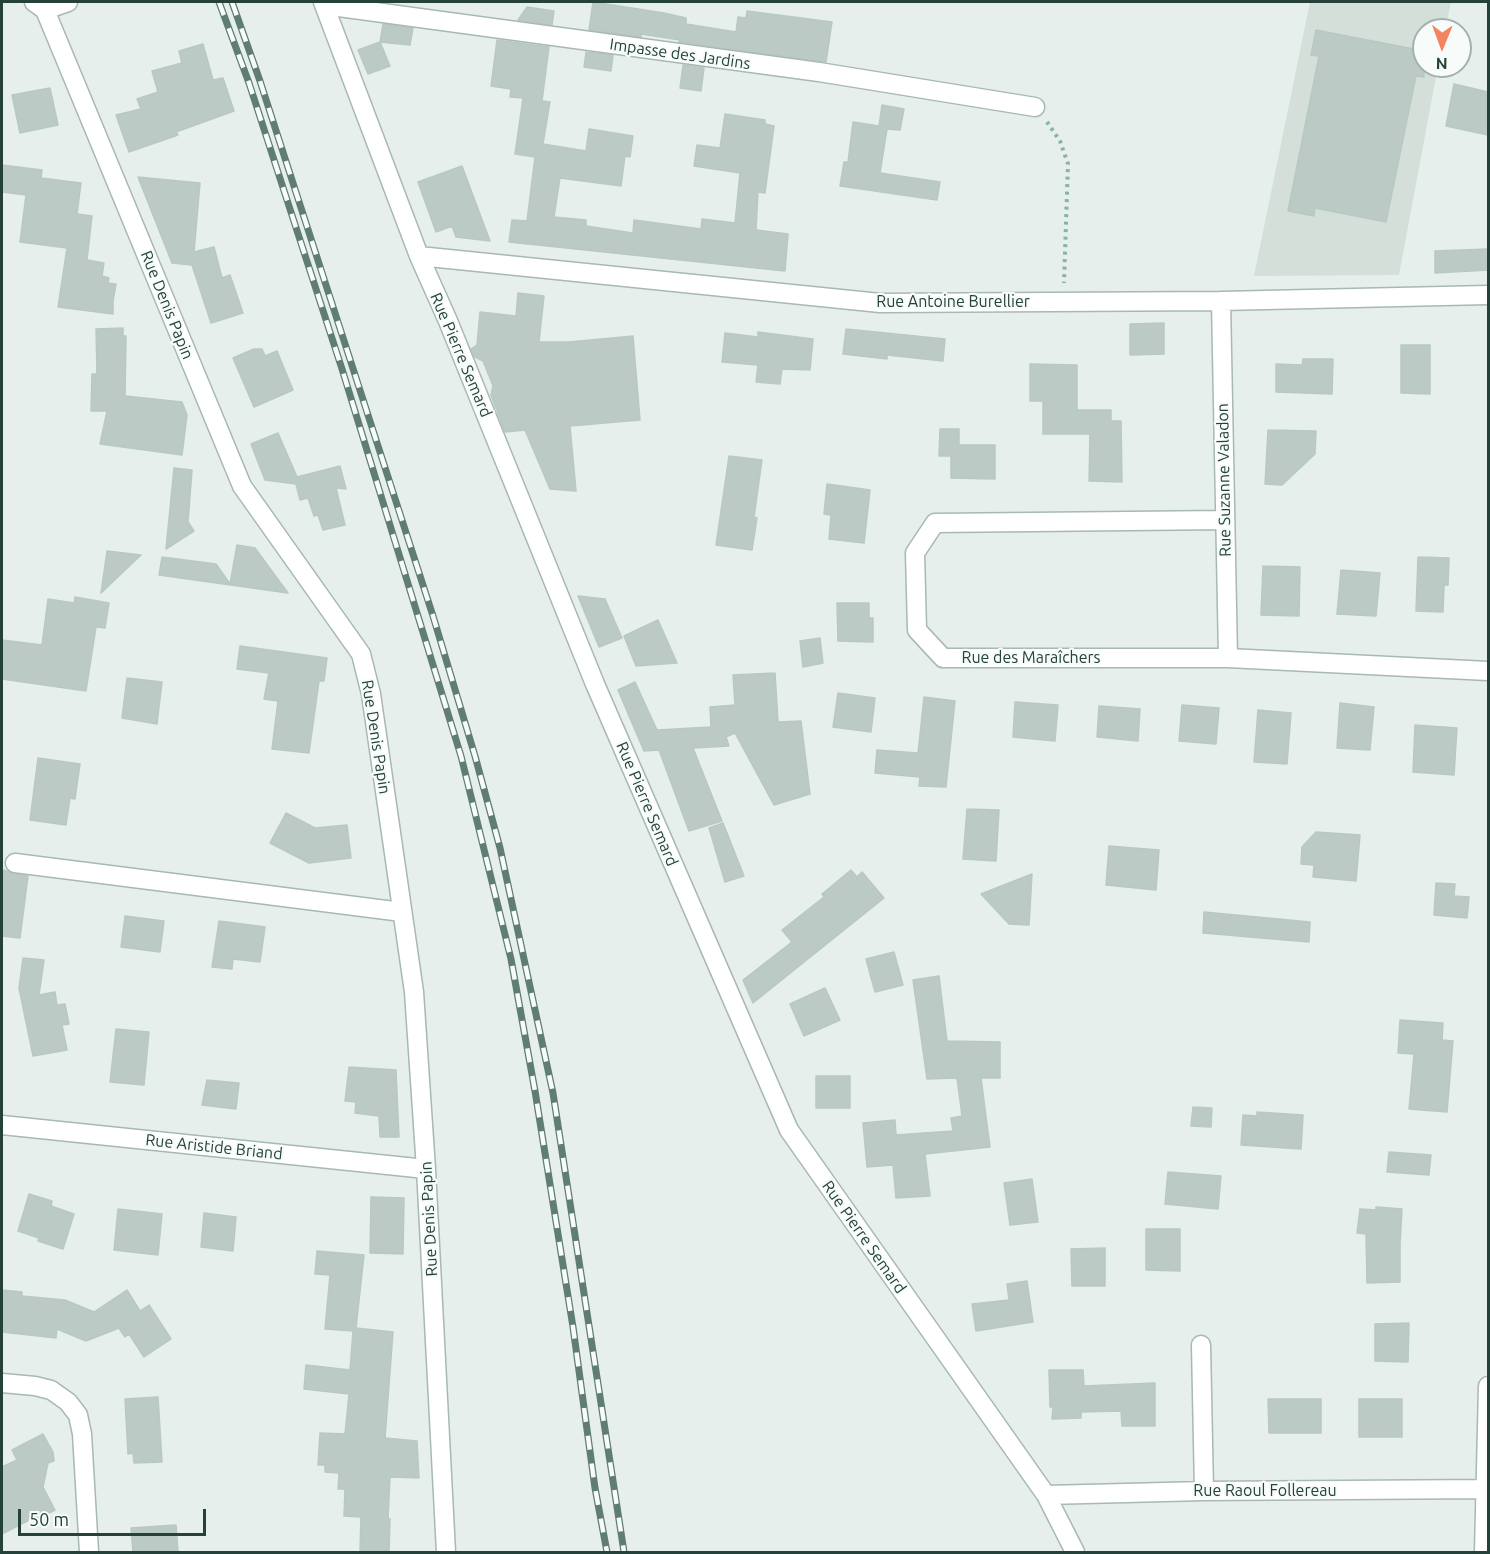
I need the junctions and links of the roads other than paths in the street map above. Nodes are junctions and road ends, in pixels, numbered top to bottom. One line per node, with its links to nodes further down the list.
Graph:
1 (68, 2): 3 (street)
2 (323, 3): 4 (street, Impasse des Jardins); 5 (street, Rue Pierre Semard)
3 (40, 6): 12 (street, Rue Denis Papin)
4 (1035, 107)
5 (419, 256): 7 (street, Rue Antoine Burellier); 20 (street, Rue Pierre Semard)
6 (1488, 295): 7 (street, Rue Antoine Burellier)
7 (1221, 301): 8 (street, Rue Suzanne Valadon)
8 (1225, 520): 9 (street, Rue Suzanne Valadon); 9 (street, Rue des Maraîchers)
9 (1228, 658): 10 (street, Rue des Maraîchers)
10 (1488, 671)
11 (15, 863): 12 (street)
12 (402, 912): 14 (street, Rue Denis Papin)
13 (2, 1125): 14 (street, Rue Aristide Briand)
14 (426, 1169): 22 (street, Rue Denis Papin)
15 (1201, 1345): 19 (street)
16 (2, 1383): 21 (street)
17 (1488, 1386): 18 (street)
18 (1485, 1489): 19 (street, Rue Raoul Follereau); 24 (street)
19 (1204, 1491): 20 (street, Rue Raoul Follereau)
20 (1046, 1495): 23 (street, Rue Pierre Semard)
21 (89, 1552)
22 (446, 1552)
23 (1075, 1552)
24 (1484, 1552)

